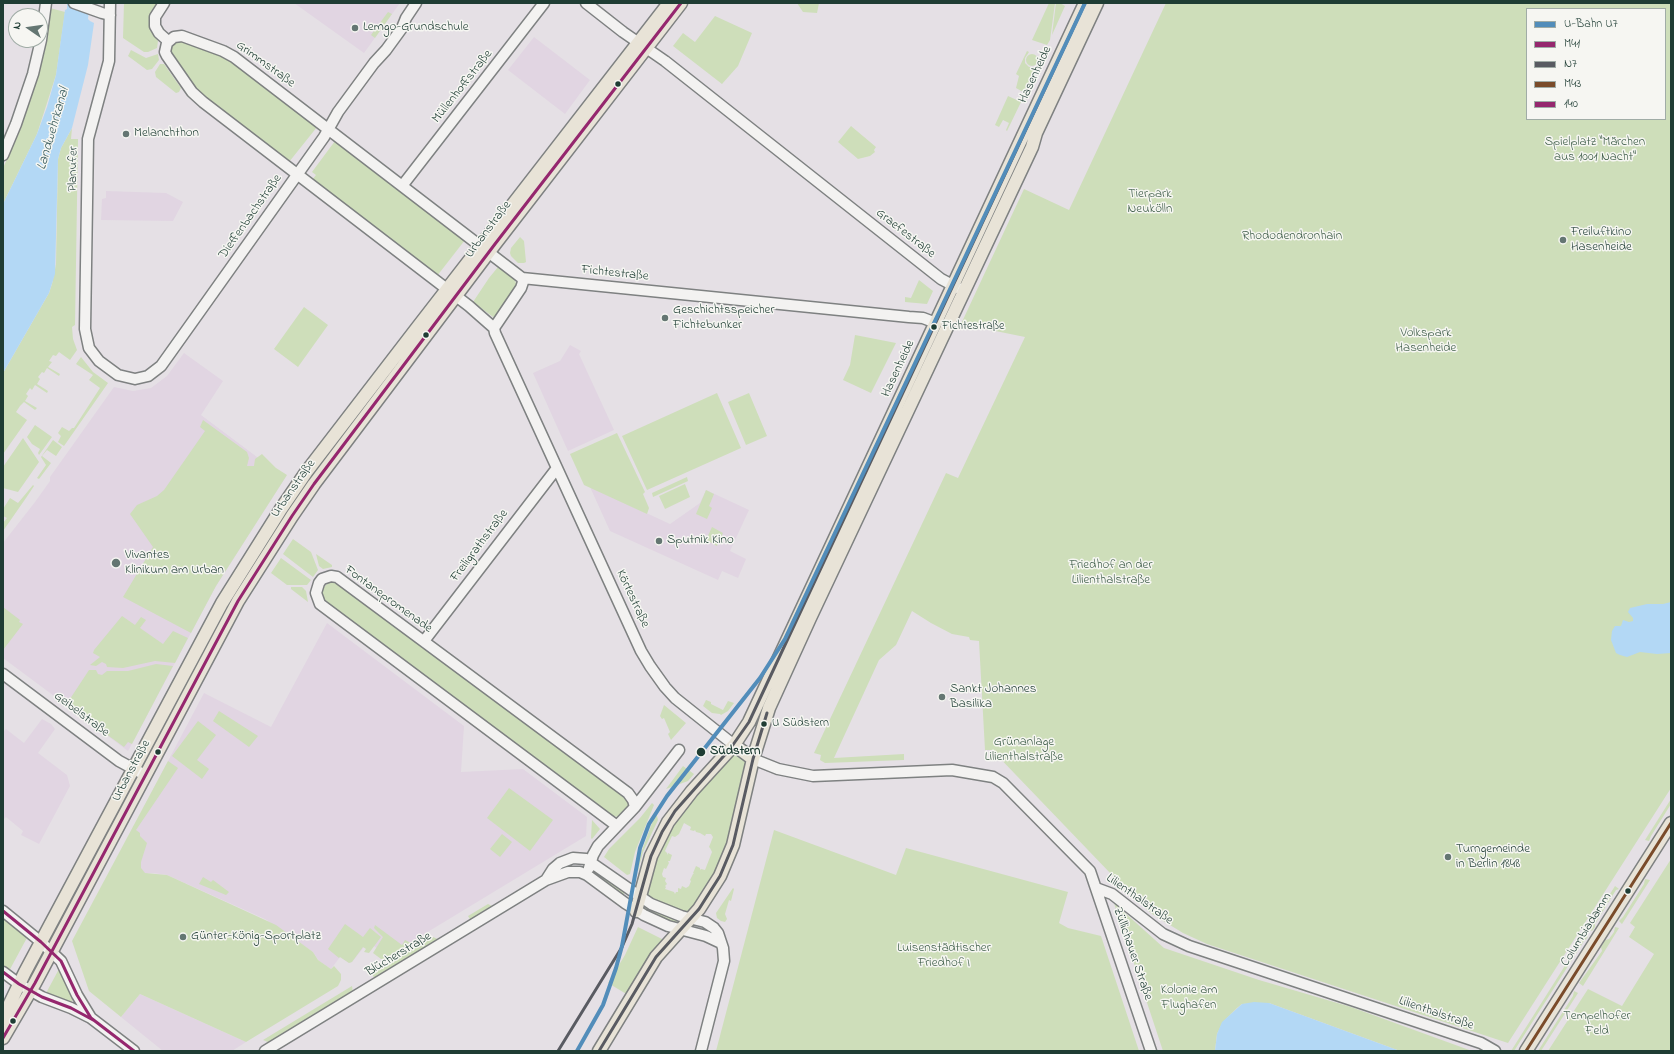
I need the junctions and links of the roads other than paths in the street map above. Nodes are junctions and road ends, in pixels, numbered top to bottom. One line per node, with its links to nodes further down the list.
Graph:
1 (46, 3): 16 (street)
2 (74, 3): 12 (street)
3 (110, 3): 12 (street, Planufer)
4 (164, 3): 13 (street)
5 (416, 3): 15 (street, Dieffenbachstraße)
6 (544, 3): 18 (street, Müllenhoffstraße)
7 (586, 3): 14 (street, Graefestraße)
8 (669, 3): 14 (main road, Urbanstraße)
9 (681, 3): 14 (main road, Urbanstraße)
10 (1085, 3): 19 (main road, Hasenheide)
11 (1097, 3): 21 (main road, Hasenheide)
12 (110, 15): 28 (street, Planufer)
13 (168, 41): 15 (street, Grimmstraße); 17 (street)
14 (642, 46): 20 (main road, Urbanstraße); 23 (street, Graefestraße)
15 (328, 129): 17 (street, Dieffenbachstraße); 18 (street, Grimmstraße)
16 (3, 155)
17 (297, 174): 24 (street); 28 (street, Dieffenbachstraße)
18 (402, 186): 20 (street, Grimmstraße)
19 (970, 249): 21 (main road); 23 (main road, Hasenheide)
20 (485, 250): 22 (street); 24 (main road, Urbanstraße); 25 (main road, Urbanstraße)
21 (981, 254): 23 (main road, Hasenheide)
22 (522, 278): 26 (street, Fichtestraße); 27 (street)
23 (958, 288): 26 (main road, Hasenheide); 33 (main road, Hasenheide)
24 (447, 289): 25 (street, Körtestraße); 37 (main road, Urbanstraße)
25 (457, 297): 27 (street, Körtestraße); 38 (main road, Urbanstraße)
26 (936, 323): 32 (main road, Hasenheide)
27 (494, 328): 29 (street, Körtestraße)
28 (86, 339)
29 (557, 468): 30 (street, Freiligrathstraße); 34 (street, Körtestraße)
30 (424, 641): 39 (street, Fontanepromenade); 41 (street, Fontanepromenade)
31 (3, 674): 37 (street, Geibelstraße)
32 (749, 722): 33 (main road); 34 (main road, Hasenheide)
33 (762, 728): 36 (main road, Hasenheide)
34 (734, 745): 36 (main road); 46 (main road)
35 (679, 750): 39 (street)
36 (753, 759): 45 (street, Lilienthalstraße); 49 (main road)
37 (134, 770): 38 (street, Geibelstraße); 51 (main road, Urbanstraße)
38 (145, 776): 53 (main road, Urbanstraße)
39 (635, 807): 41 (street)
40 (1671, 823): 66 (main road, Columbiadamm)
41 (617, 826): 42 (street)
42 (591, 861): 43 (street); 44 (street, Blücherstraße); 46 (street)
43 (587, 875): 44 (street, Blücherstraße); 48 (street)
44 (546, 880): 61 (street, Blücherstraße)
45 (1096, 888): 64 (street, Züllichauer Straße); 65 (street, Lilienthalstraße)
46 (640, 897): 48 (main road); 49 (street)
47 (3, 911): 51 (street)
48 (636, 911): 50 (street)
49 (690, 918): 50 (main road); 52 (street)
50 (680, 930): 52 (street); 62 (main road)
51 (41, 942): 53 (street); 55 (main road, Urbanstraße)
52 (721, 943): 63 (street)
53 (52, 951): 56 (main road, Urbanstraße); 58 (street)
54 (3, 972): 55 (street)
55 (19, 984): 56 (street); 57 (main road, Urbanstraße)
56 (30, 991): 58 (street); 59 (main road, Urbanstraße)
57 (3, 1018)
58 (91, 1018): 60 (street)
59 (3, 1038)
60 (134, 1051)
61 (265, 1051)
62 (599, 1051)
63 (701, 1051)
64 (1151, 1051)
65 (1495, 1051)
66 (1526, 1051)

